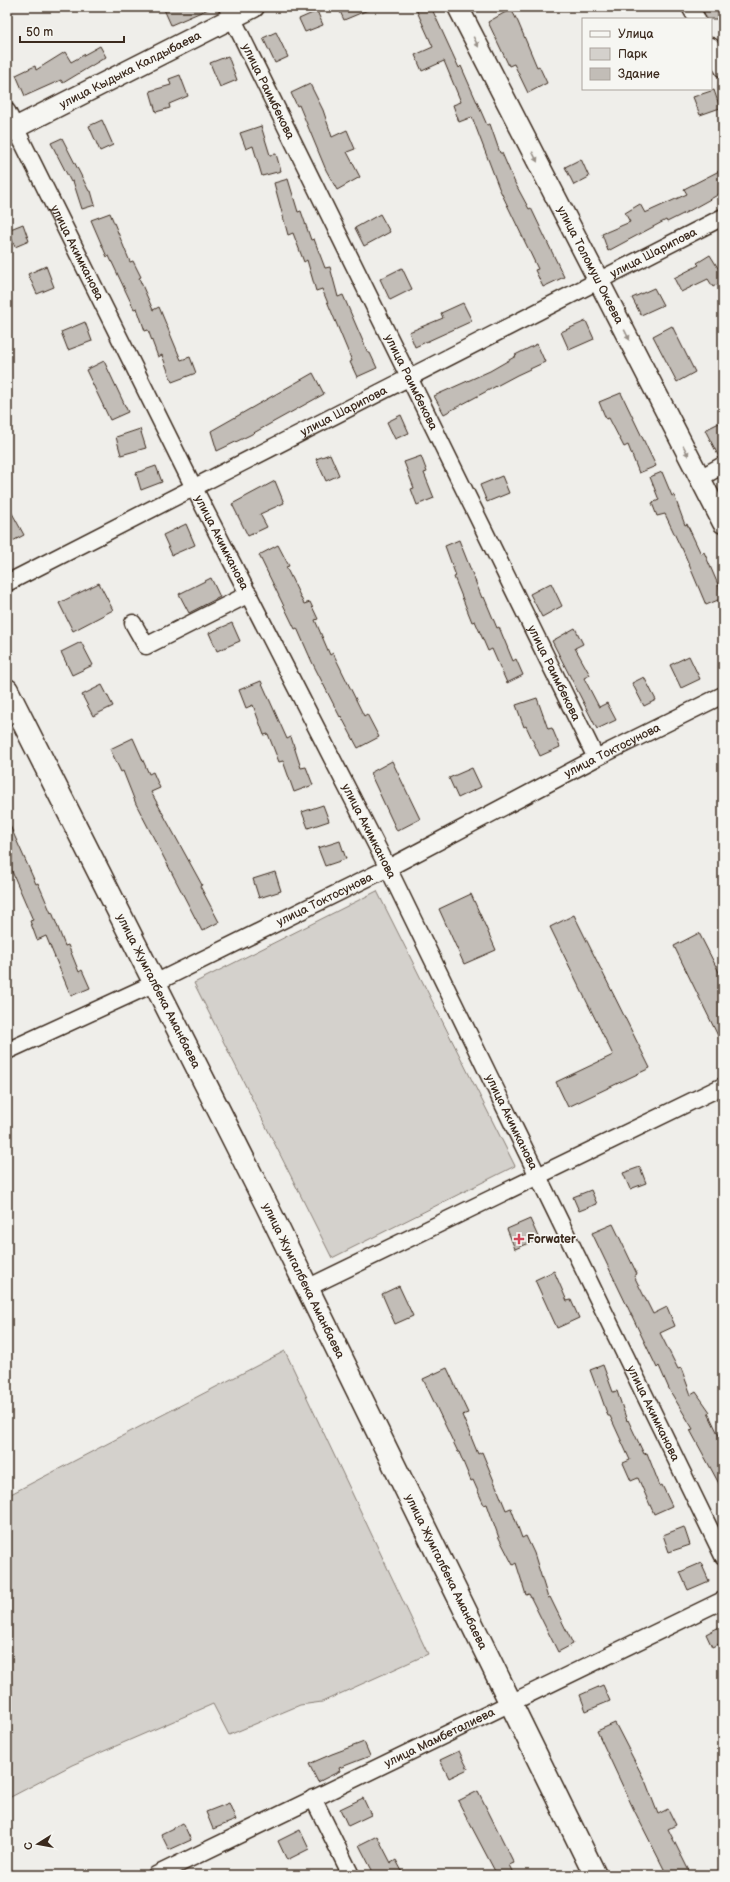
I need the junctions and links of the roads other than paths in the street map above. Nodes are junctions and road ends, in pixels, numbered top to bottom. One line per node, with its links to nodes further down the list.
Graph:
1 (254, 7): 4 (street, улица Кыдыка Калдыбаева)
2 (458, 7): 10 (street, улица Толомуш Океева, one-way to 10)
3 (690, 7): 5 (street)
4 (229, 12): 8 (street, улица Кыдыка Калдыбаева); 11 (street, улица Раимбекова)
5 (696, 18)
6 (712, 48): 7 (street)
7 (723, 69)
8 (10, 124): 14 (street, улица Акимканова)
9 (723, 217): 10 (street, улица Шарипова)
10 (599, 281): 11 (street, улица Шарипова); 13 (street, улица Толомуш Океева, one-way to 13)
11 (409, 378): 14 (street, улица Шарипова); 21 (street, улица Раимбекова)
12 (723, 465): 13 (street)
13 (700, 478): 15 (street, улица Толомуш Океева)
14 (194, 488): 16 (street, улица Шарипова); 17 (street, улица Акимканова)
15 (723, 523)
16 (7, 583)
17 (249, 594): 18 (street); 22 (street, улица Акимканова)
18 (133, 623)
19 (7, 690): 23 (main road, улица Жумгалбека Аманбаева)
20 (723, 695): 21 (street, улица Токтосунова)
21 (596, 758): 22 (street, улица Токтосунова)
22 (388, 868): 23 (street, улица Токтосунова); 26 (street, улица Акимканова)
23 (155, 983): 24 (street, улица Токтосунова); 27 (main road, улица Жумгалбека Аманбаева)
24 (7, 1051)
25 (723, 1086): 26 (street)
26 (538, 1176): 27 (street); 28 (street, улица Акимканова)
27 (307, 1288): 30 (main road, улица Жумгалбека Аманбаева)
28 (723, 1556)
29 (723, 1600): 30 (street, улица Мамбеталиева)
30 (511, 1702): 31 (street, улица Мамбеталиева); 34 (main road, улица Жумгалбека Аманбаева)
31 (313, 1798): 32 (street, улица Мамбеталиева); 33 (street)
32 (156, 1875)
33 (351, 1875)
34 (595, 1875)

